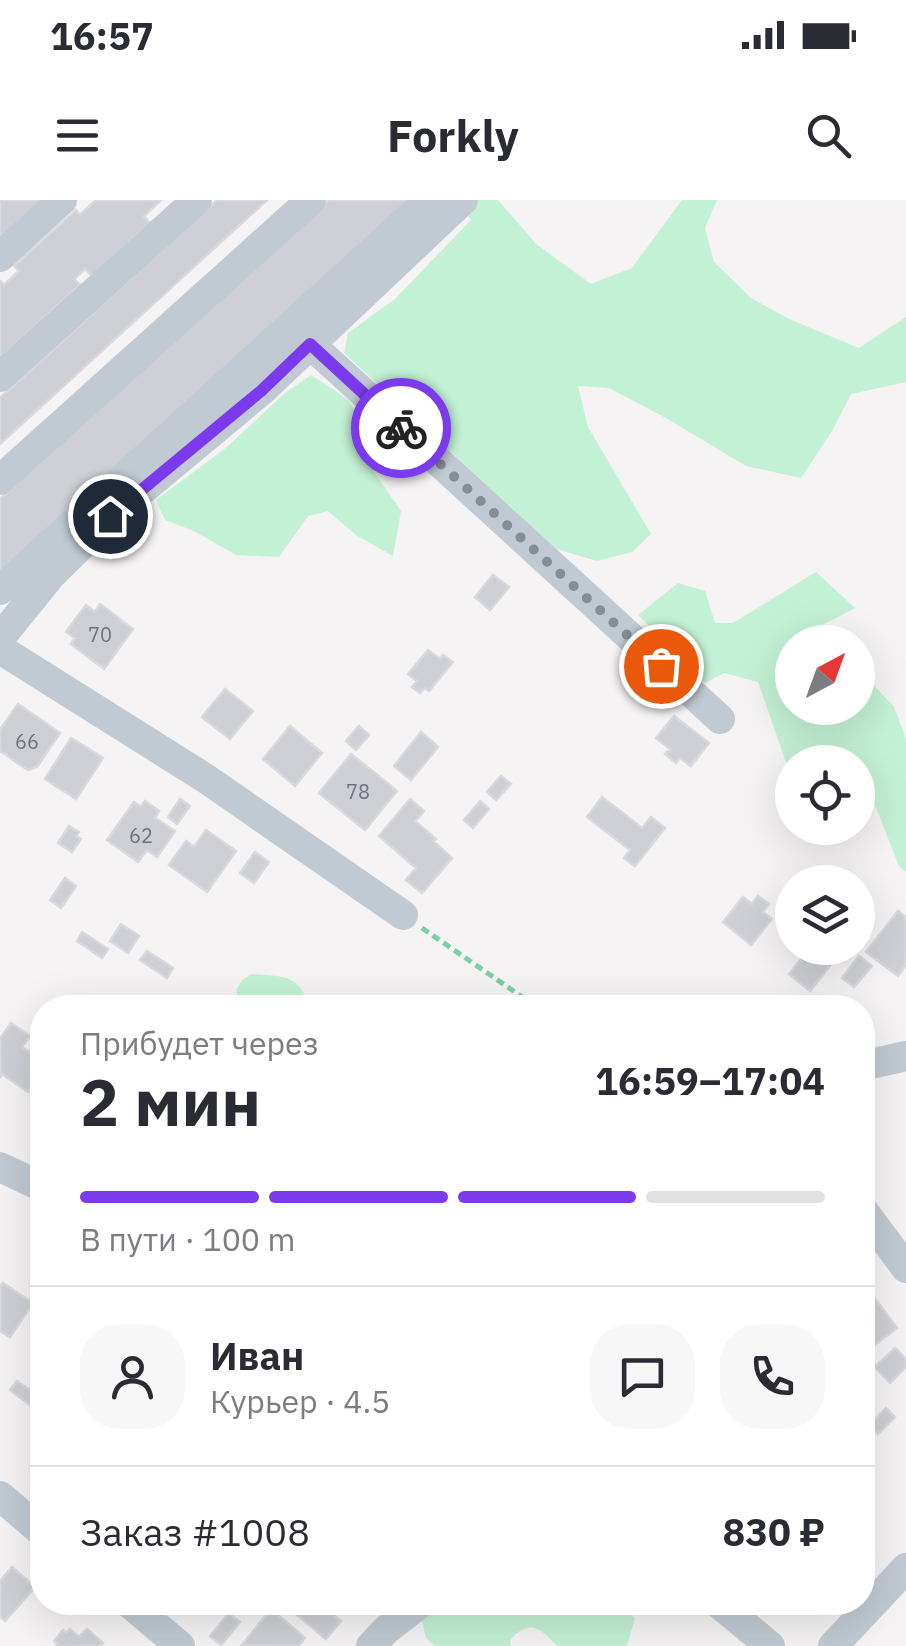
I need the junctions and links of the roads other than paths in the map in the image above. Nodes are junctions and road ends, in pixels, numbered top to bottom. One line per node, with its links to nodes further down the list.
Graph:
1 (62, 200): 6 (street)
2 (197, 200): 8 (street)
3 (310, 200): 9 (street)
4 (429, 200): 10 (street)
5 (463, 200): 7 (street)
6 (0, 257)
7 (310, 344): 11 (street); 13 (street)
8 (0, 376)
9 (0, 480)
10 (0, 590)
11 (0, 638)
12 (0, 649): 14 (street)
13 (720, 720)
14 (404, 915)
15 (906, 1056): 16 (street)
16 (875, 1063)
17 (0, 1167): 18 (street)
18 (30, 1181)
19 (875, 1226): 20 (street)
20 (906, 1268)
21 (0, 1496): 22 (street)
22 (30, 1522)
23 (906, 1568): 24 (street)
24 (875, 1601)
25 (143, 1615): 29 (street)
26 (405, 1615): 30 (street)
27 (733, 1615): 31 (street)
28 (862, 1615): 32 (street)
29 (180, 1646)
30 (371, 1646)
31 (770, 1646)
32 (833, 1646)

